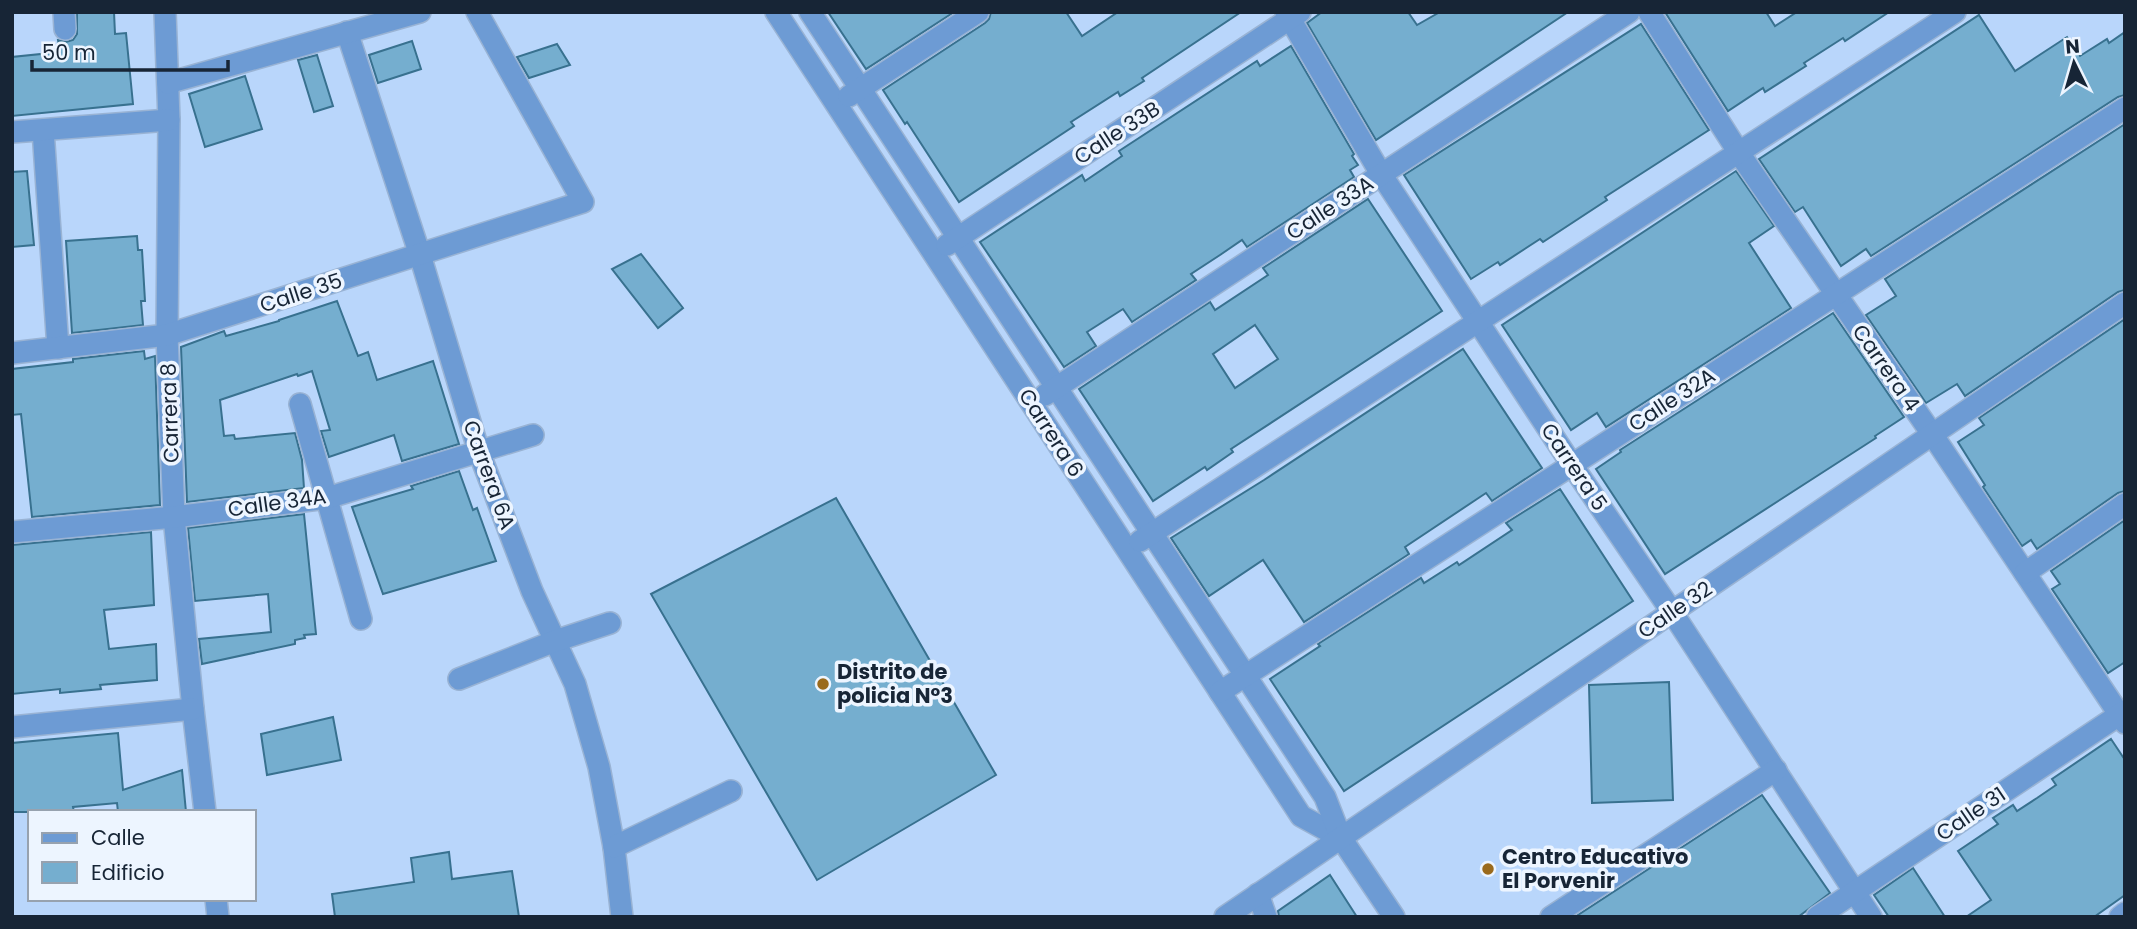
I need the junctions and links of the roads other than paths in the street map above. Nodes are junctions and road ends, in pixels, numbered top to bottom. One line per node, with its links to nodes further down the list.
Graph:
1 (165, 12): 12 (street, Carrera 8)
2 (420, 12): 11 (street)
3 (477, 12): 23 (street, Calle 35)
4 (775, 12): 14 (street, Carrera 6)
5 (810, 12): 13 (street, Carrera 6)
6 (978, 12): 13 (street)
7 (1629, 12): 20 (street, Calle 33A)
8 (1649, 12): 19 (street, Carrera 4)
9 (1955, 12): 19 (street)
10 (1292, 15): 20 (street, Carrera 5); 21 (street, Calle 33B)
11 (347, 32): 12 (street); 23 (street, Carrera 6A)
12 (168, 83): 16 (street, Carrera 8)
13 (860, 89): 14 (street); 21 (street, Carrera 6)
14 (836, 105): 22 (street, Carrera 6)
15 (2125, 108): 24 (street, Calle 32A)
16 (169, 120): 17 (street); 27 (street, Carrera 8)
17 (44, 130): 18 (street); 28 (street)
18 (12, 132)
19 (1739, 153): 24 (street, Carrera 4); 26 (street)
20 (1381, 174): 26 (street, Carrera 5); 30 (street, Calle 33A)
21 (957, 238): 22 (street, Calle 33B); 30 (street, Carrera 6)
22 (933, 253): 32 (street, Carrera 6)
23 (420, 255): 27 (street, Calle 35); 35 (street, Carrera 6A)
24 (1835, 295): 33 (street, Carrera 4); 36 (street, Calle 32A)
25 (2125, 303): 33 (street, Calle 32)
26 (1478, 322): 36 (street, Carrera 5); 41 (street)
27 (167, 335): 28 (street, Calle 35); 39 (street, Carrera 8)
28 (58, 348): 29 (street, Calle 35)
29 (12, 353)
30 (1056, 387): 32 (street, Calle 33A); 41 (street, Carrera 6)
31 (300, 404): 37 (street)
32 (1031, 404): 42 (street, Carrera 6)
33 (1932, 434): 43 (street, Carrera 4); 44 (street, Calle 32)
34 (533, 435): 35 (street, Calle 34A)
35 (479, 452): 37 (street, Calle 34A); 47 (street, Carrera 6A)
36 (1572, 465): 44 (street, Carrera 5); 48 (street, Calle 32A)
37 (327, 498): 39 (street, Calle 34A); 45 (street)
38 (2125, 504): 43 (street)
39 (174, 517): 40 (street, Calle 34A); 51 (street, Carrera 8)
40 (12, 532)
41 (1152, 534): 42 (street); 48 (street, Carrera 6)
42 (1127, 550): 50 (street, Carrera 6)
43 (2025, 573): 52 (street, Carrera 4)
44 (1672, 612): 54 (street, Carrera 5); 57 (street, Calle 32)
45 (361, 619)
46 (610, 623): 47 (street)
47 (555, 641): 49 (street); 58 (street, Carrera 6A)
48 (1246, 676): 50 (street, Calle 32A); 57 (street, Carrera 6)
49 (459, 679)
50 (1220, 692): 57 (street, Carrera 6)
51 (193, 709): 53 (street); 56 (street, Carrera 8)
52 (2123, 717): 59 (street, Calle 31)
53 (12, 727)
54 (1776, 769): 59 (street, Carrera 5); 66 (street)
55 (731, 791): 58 (street)
56 (205, 810)
57 (1341, 838): 60 (street, Calle 32); 65 (street, Carrera 6)
58 (614, 847): 62 (street, Carrera 6A)
59 (1855, 891): 67 (street, Calle 31); 68 (street, Carrera 5)
60 (1258, 894): 63 (street, Calle 32); 64 (street)
61 (2125, 913): 69 (street)
62 (622, 917)
63 (1225, 917)
64 (1266, 917)
65 (1394, 917)
66 (1551, 917)
67 (1817, 917)
68 (1871, 917)
69 (2120, 917)

